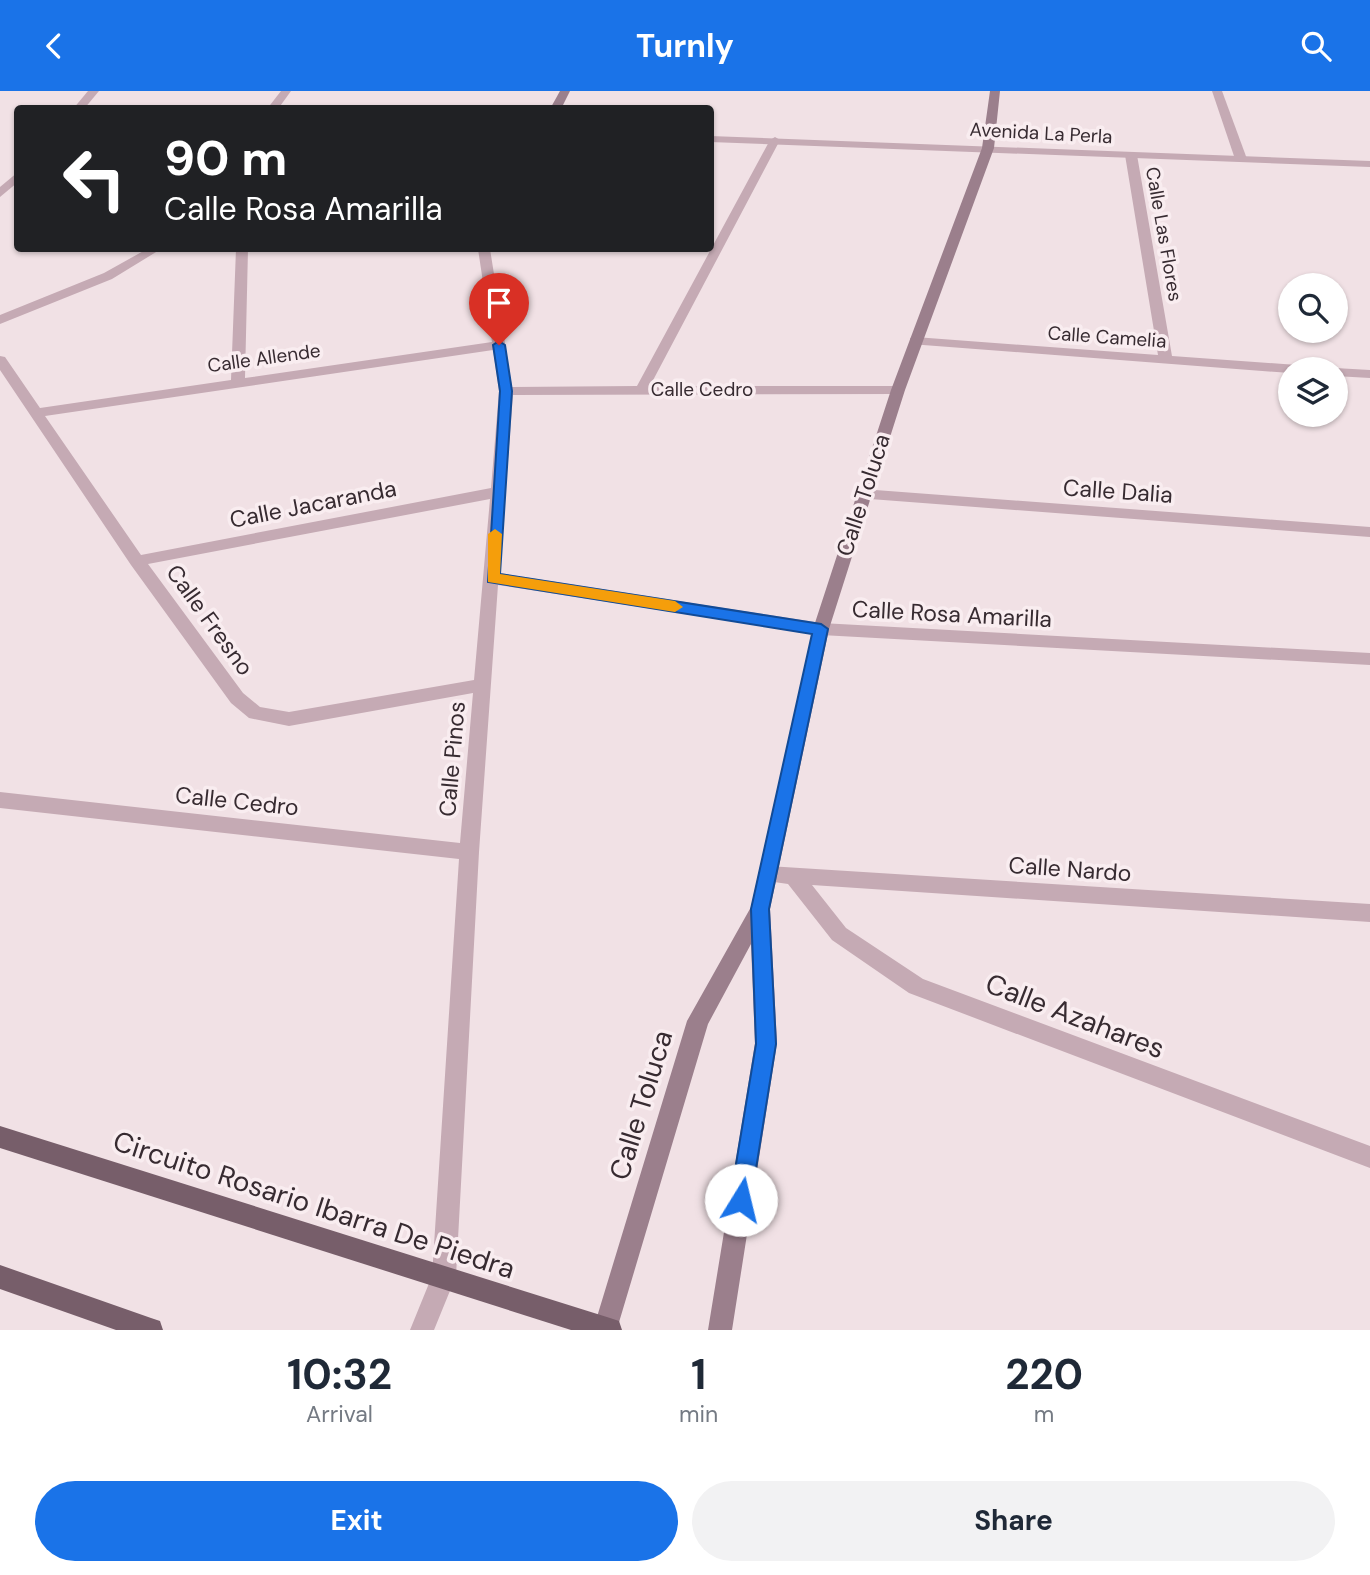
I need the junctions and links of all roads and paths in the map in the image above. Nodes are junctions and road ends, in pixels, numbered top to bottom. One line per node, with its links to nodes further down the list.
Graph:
1 (94, 91): 5 (street)
2 (286, 91): 6 (street)
3 (996, 91): 9 (main road, Calle Toluca)
4 (1217, 91): 11 (street)
5 (82, 105)
6 (275, 105)
7 (714, 139): 8 (street, Avenida La Perla)
8 (775, 140): 9 (street, Avenida La Perla); 27 (street)
9 (988, 148): 10 (street, Avenida La Perla); 19 (main road, Calle Toluca)
10 (1131, 155): 11 (street, Avenida La Perla); 22 (street, Calle Las Flores)
11 (1241, 159): 12 (street, Avenida La Perla)
12 (1370, 164)
13 (14, 179): 14 (street)
14 (0, 194)
15 (150, 252): 18 (street)
16 (242, 252): 26 (street)
17 (484, 252): 20 (street, Calle Pinos)
18 (0, 320)
19 (915, 341): 22 (street, Calle Camelia); 28 (main road, Calle Toluca)
20 (499, 345): 26 (street, Calle Allende); 29 (street, Calle Pinos)
21 (0, 361): 30 (street, Calle Fresno)
22 (1166, 361): 23 (street, Calle Camelia)
23 (1278, 368)
24 (1348, 373): 25 (street)
25 (1370, 374)
26 (238, 381): 30 (street, Calle Allende)
27 (642, 389): 28 (street, Calle Cedro); 29 (street, Calle Cedro)
28 (898, 390): 32 (main road, Calle Toluca)
29 (506, 391): 31 (street, Calle Pinos)
30 (36, 413): 34 (street, Calle Fresno)
31 (498, 492): 34 (street, Calle Jacaranda); 35 (street, Calle Pinos)
32 (862, 494): 33 (street, Calle Dalia); 36 (main road, Calle Toluca)
33 (1370, 532)
34 (137, 561): 38 (street, Calle Fresno)
35 (493, 578): 36 (street, Calle Rosa Amarilla); 38 (street, Calle Pinos)
36 (821, 629): 37 (street, Calle Rosa Amarilla); 41 (main road, Calle Toluca)
37 (1370, 659)
38 (483, 685): 40 (street, Calle Pinos)
39 (0, 800): 40 (street, Calle Cedro)
40 (469, 852): 47 (street, Calle Pinos)
41 (768, 874): 42 (street, Calle Nardo); 43 (main road, Calle Toluca)
42 (793, 876): 44 (street, Calle Nardo); 46 (street, Calle Azahares)
43 (760, 909): 49 (main road, Calle Toluca); 52 (main road, Calle Toluca)
44 (1370, 913)
45 (0, 1137): 47 (main road, Circuito Rosario Ibarra De Piedra)
46 (1370, 1157)
47 (444, 1276): 49 (main road, Circuito Rosario Ibarra De Piedra); 51 (street, Calle Pinos)
48 (0, 1277): 50 (main road)
49 (608, 1329)
50 (151, 1330)
51 (422, 1330)
52 (720, 1330)

